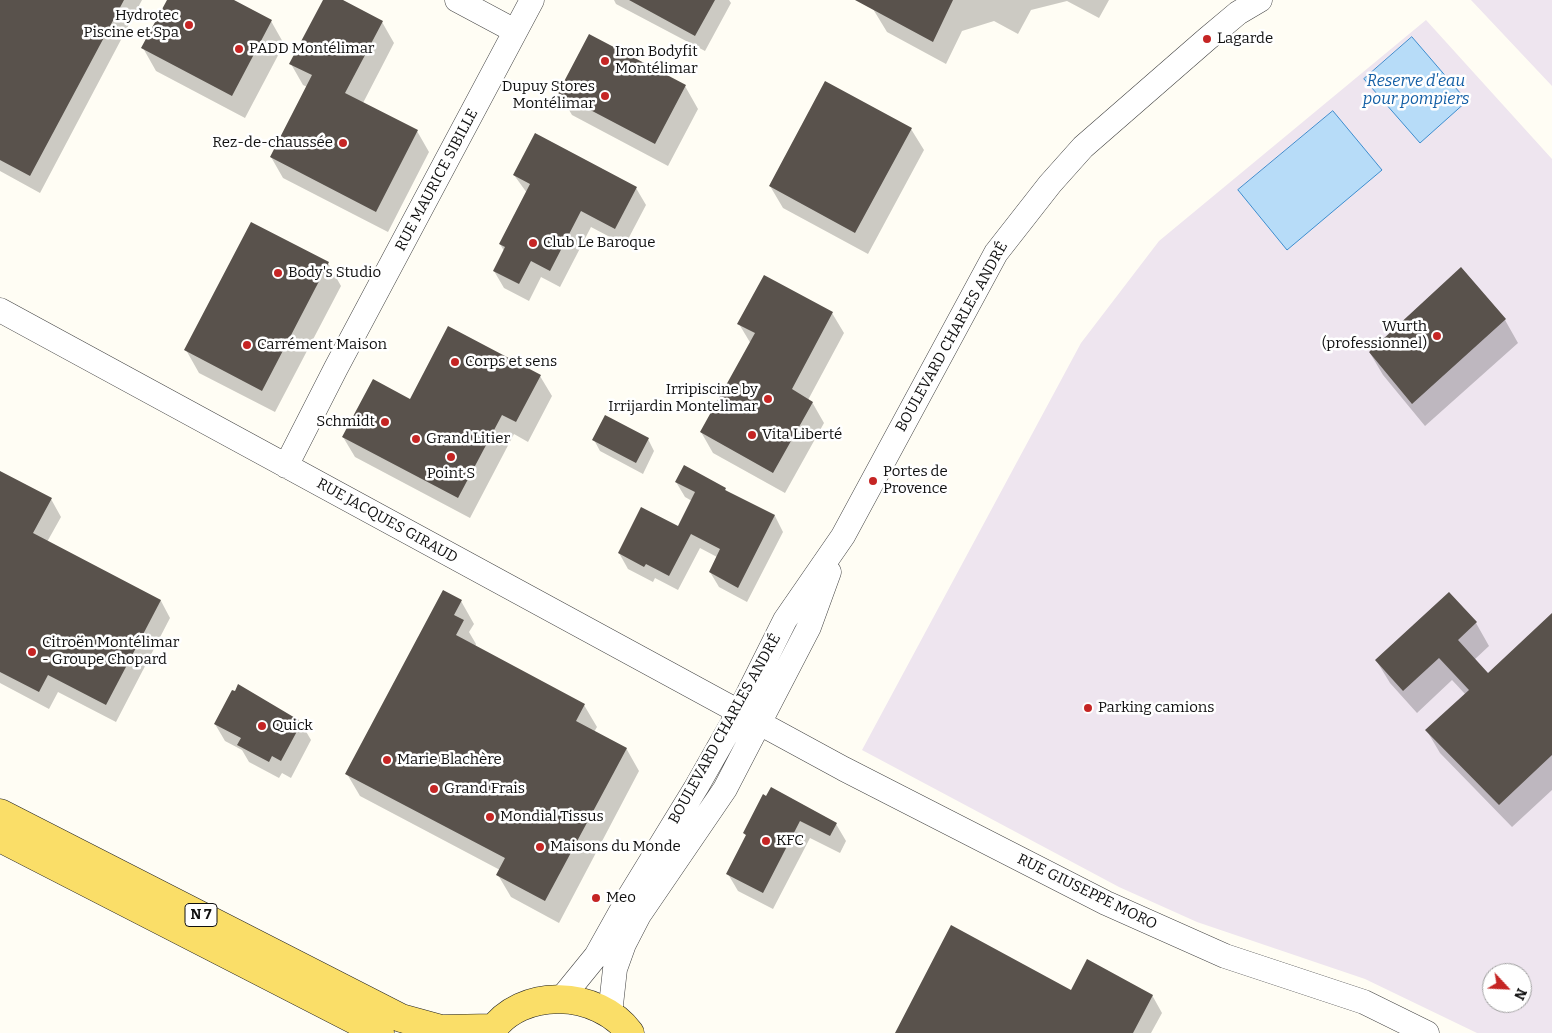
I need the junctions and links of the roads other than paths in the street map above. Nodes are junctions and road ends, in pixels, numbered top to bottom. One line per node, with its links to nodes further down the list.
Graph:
1 (457, 0): 5 (street)
2 (532, 0): 5 (street, RUE MAURICE SIBILLE)
3 (1260, 0): 4 (street, BOULEVARD CHARLES ANDRÉ)
4 (1243, 6): 8 (street, BOULEVARD CHARLES ANDRÉ)
5 (515, 31): 7 (street, RUE MAURICE SIBILLE)
6 (0, 310): 7 (street, RUE JACQUES GIRAUD)
7 (286, 466): 9 (street, RUE JACQUES GIRAUD)
8 (843, 536): 9 (street, BOULEVARD CHARLES ANDRÉ); 9 (street, BOULEVARD CHARLES ANDRÉ)
9 (749, 718): 12 (street, BOULEVARD CHARLES ANDRÉ); 13 (street, BOULEVARD CHARLES ANDRÉ); 17 (street, RUE GIUSEPPE MORO)
10 (0, 812): 14 (main road, N 7)
11 (0, 838): 14 (main road, N 7)
12 (561, 999): 13 (main road); 15 (main road)
13 (610, 1014): 16 (main road)
14 (391, 1025): 15 (main road, N 7)
15 (492, 1030)
16 (630, 1033)
17 (1427, 1033)

